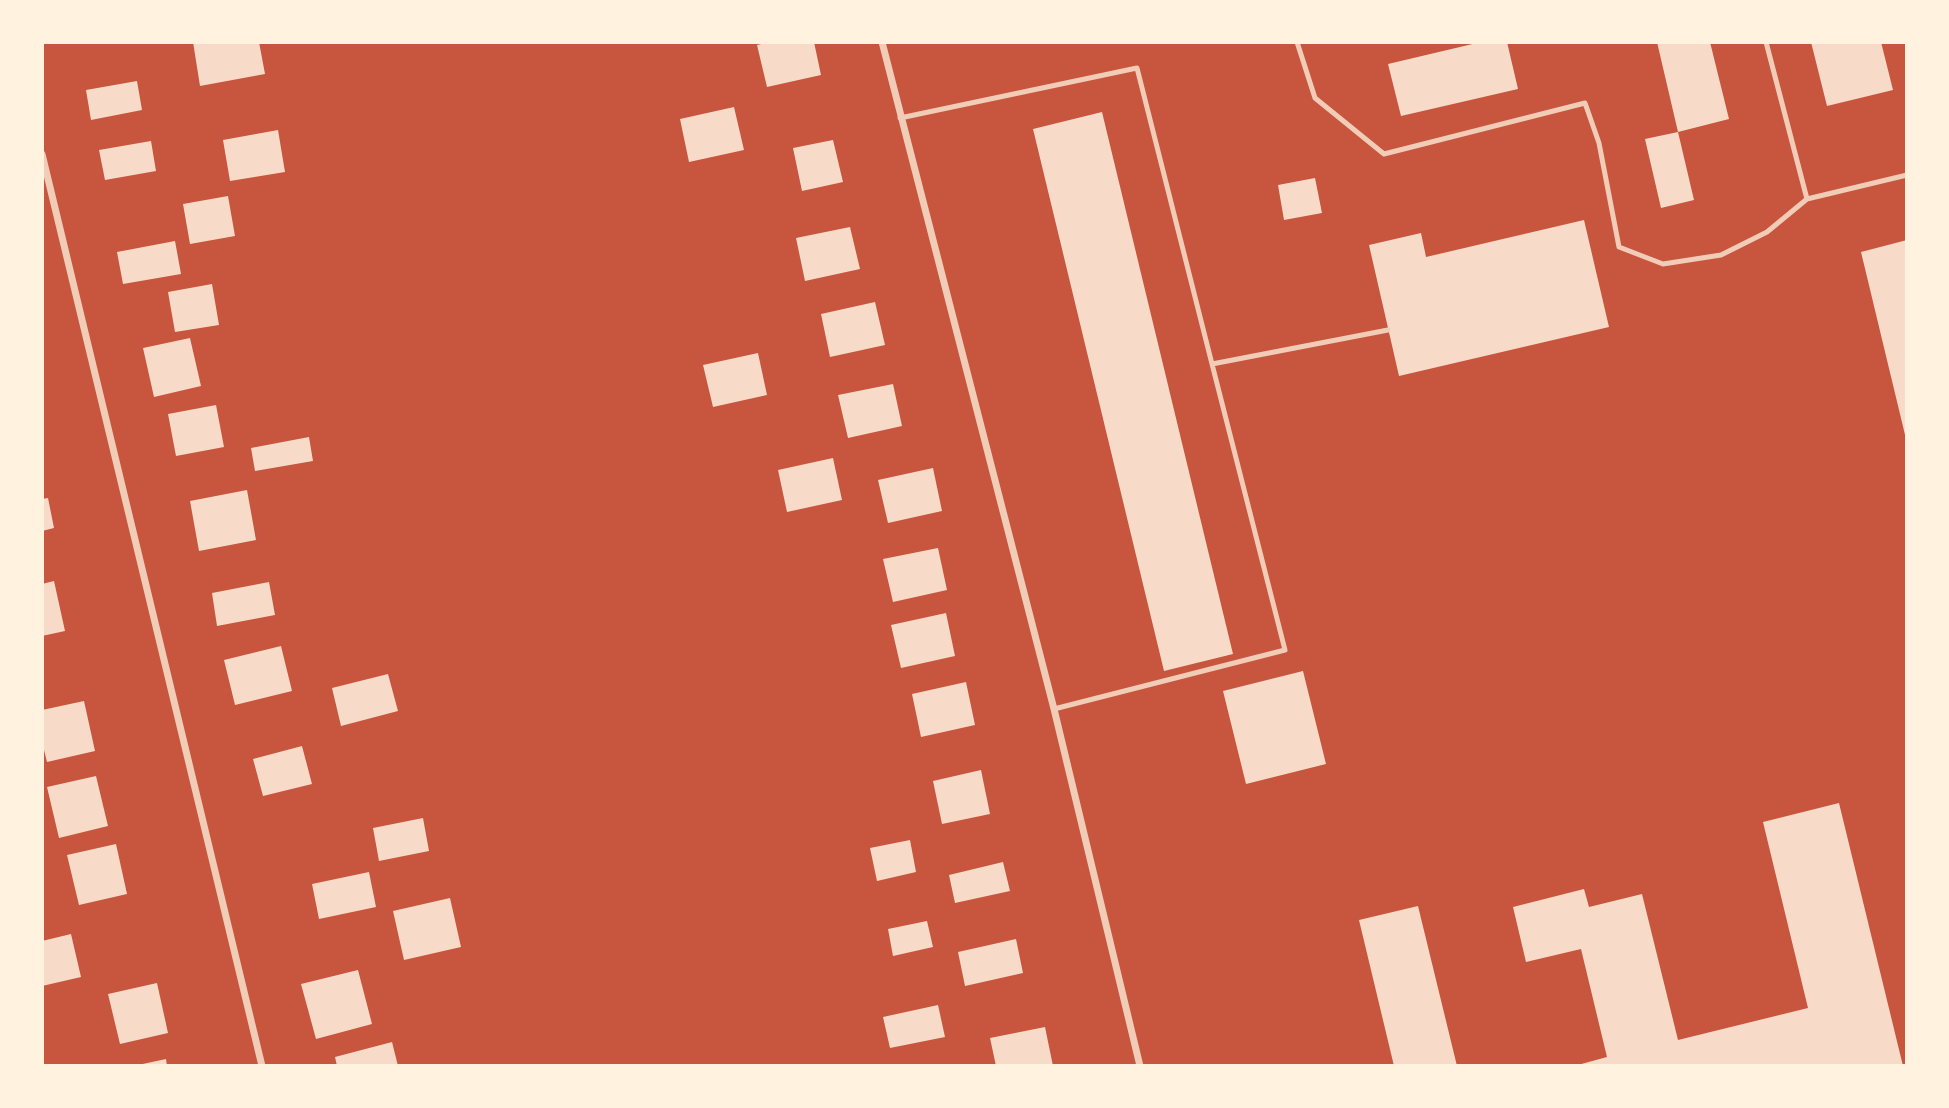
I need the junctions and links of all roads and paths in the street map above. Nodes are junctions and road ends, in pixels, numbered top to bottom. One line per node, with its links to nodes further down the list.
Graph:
1 (882, 42): 4 (street)
2 (1297, 42): 7 (lane)
3 (1766, 42): 7 (lane)
4 (900, 118): 9 (lane); 10 (street)
5 (42, 154): 11 (street)
6 (1907, 175): 7 (lane)
7 (1807, 199)
8 (1388, 330): 9 (lane)
9 (1212, 364): 10 (lane)
10 (1054, 709): 12 (street)
11 (262, 1066)
12 (1140, 1066)

